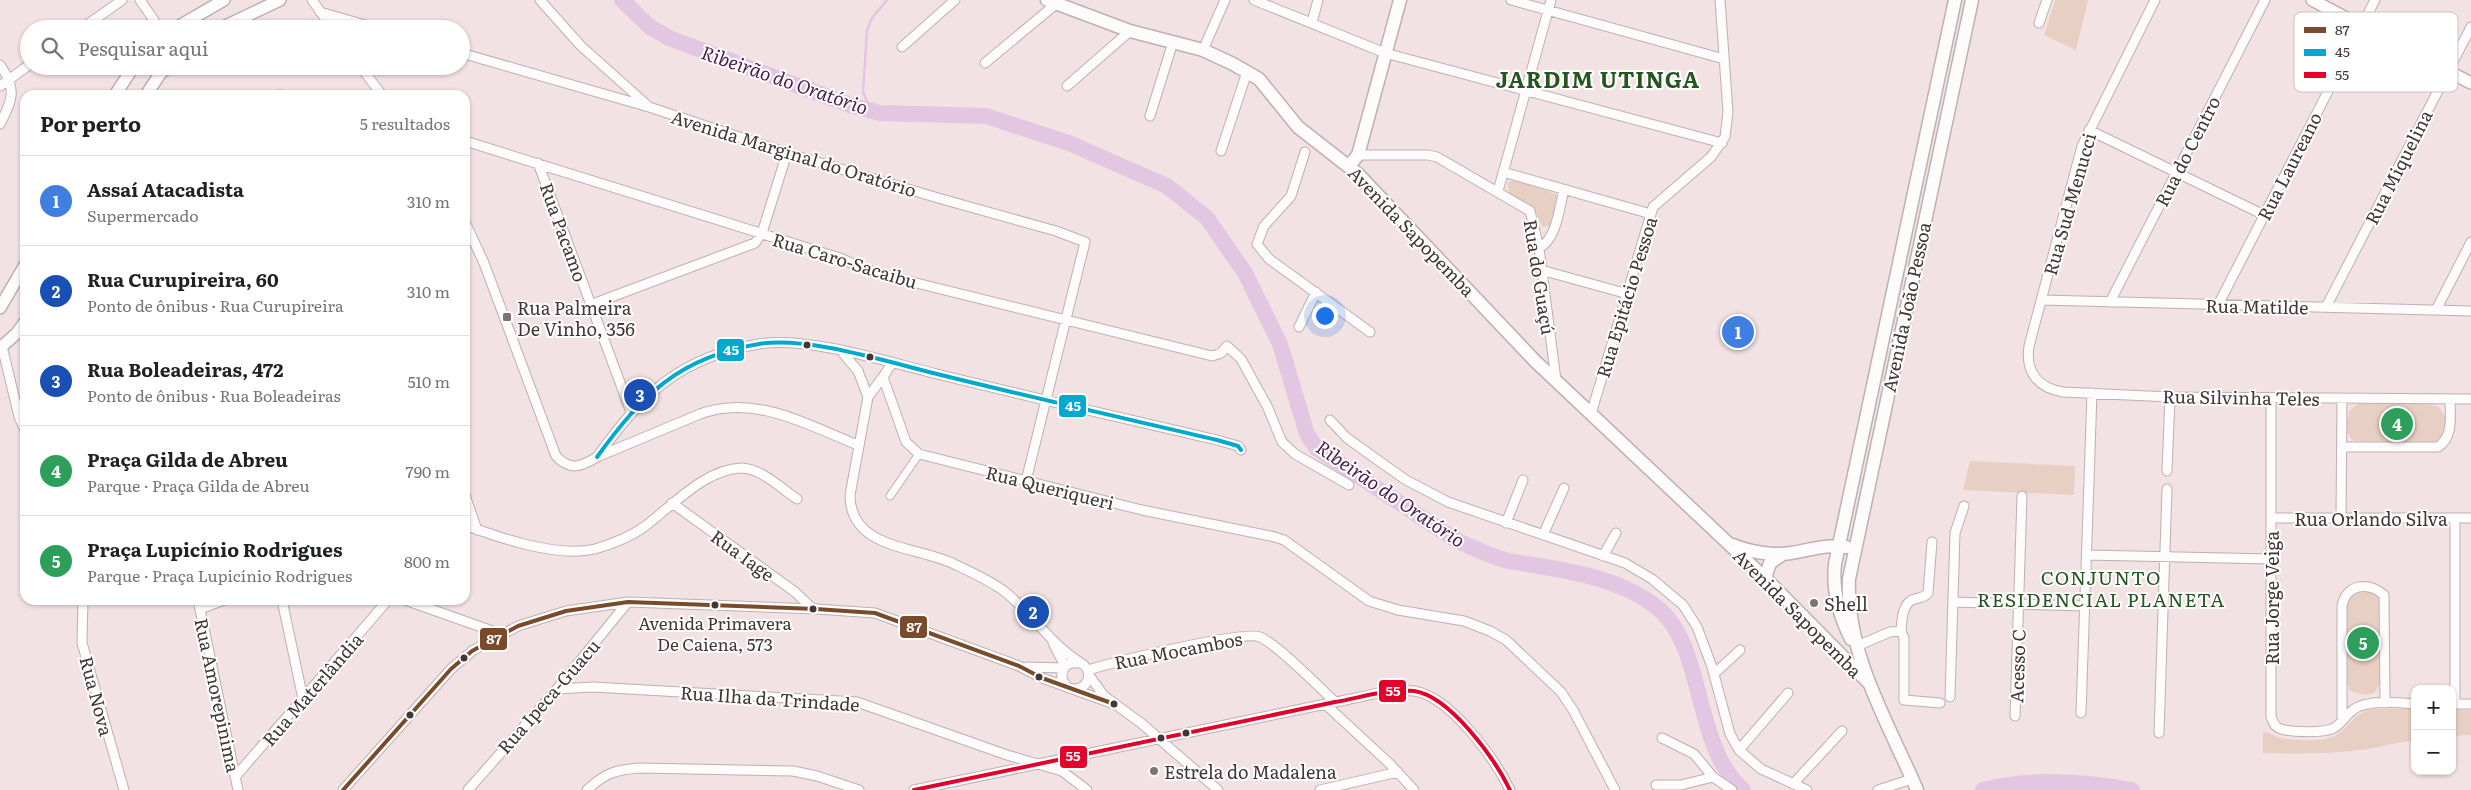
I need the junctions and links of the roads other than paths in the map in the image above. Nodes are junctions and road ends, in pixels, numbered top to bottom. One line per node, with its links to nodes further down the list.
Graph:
1 (122, 0): 27 (street)
2 (140, 0): 28 (street)
3 (224, 0): 29 (street)
4 (312, 0): 24 (street)
5 (540, 0): 62 (street, Avenida Marginal do Oratório)
6 (955, 0): 38 (street)
7 (1225, 0): 39 (street)
8 (1254, 0): 33 (street)
9 (1318, 0): 33 (street)
10 (1400, 0): 41 (main road)
11 (1511, 0): 23 (street)
12 (1551, 0): 23 (street)
13 (1720, 0): 43 (street, Rua Epitácio Pessoa)
14 (1955, 0): 141 (main road, Avenida João Pessoa)
15 (1972, 0): 154 (main road, Avenida João Pessoa)
16 (2047, 0): 34 (street)
17 (2155, 0): 65 (street, Rua Sud Menucci)
18 (2265, 0): 75 (street, Rua do Centro)
19 (2312, 0): 25 (street)
20 (2375, 0): 26 (street, Rua Laureano)
21 (277, 1): 30 (street)
22 (1051, 2): 36 (main road, Avenida Sapopemba); 44 (street)
23 (1548, 10): 43 (street); 59 (street)
24 (320, 12): 31 (street); 32 (street)
25 (2337, 12)
26 (2368, 12)
27 (94, 20)
28 (154, 20)
29 (190, 20)
30 (238, 20)
31 (326, 20)
32 (347, 20)
33 (1312, 22): 41 (street)
34 (2039, 23)
35 (2471, 27): 40 (street, Rua Miquelina)
36 (1130, 31): 37 (main road, Avenida Sapopemba); 55 (street)
37 (1173, 42): 39 (main road, Avenida Sapopemba); 63 (street)
38 (902, 47)
39 (1203, 50): 47 (main road, Avenida Sapopemba)
40 (2458, 52)
41 (1385, 53): 59 (street); 71 (main road)
42 (470, 55): 62 (street)
43 (1724, 58): 67 (street, Rua Epitácio Pessoa)
44 (985, 62)
45 (0, 65): 52 (street)
46 (20, 72): 52 (street)
47 (1247, 72): 68 (street); 73 (main road, Avenida Sapopemba)
48 (128, 75): 56 (street)
49 (159, 75): 57 (street)
50 (367, 75): 58 (street)
51 (2458, 76): 53 (street)
52 (10, 79): 54 (street); 64 (street)
53 (2471, 83)
54 (0, 86)
55 (1067, 86)
56 (117, 90)
57 (149, 90)
58 (378, 90)
59 (1526, 91): 67 (street); 74 (street)
60 (2327, 92): 79 (street, Rua Laureano)
61 (2437, 92): 92 (street, Rua Miquelina)
62 (649, 107): 69 (street, Avenida Marginal do Oratório)
63 (1150, 116)
64 (0, 124)
65 (2089, 130): 75 (street); 88 (street, Rua Sud Menucci)
66 (470, 143): 72 (street, Rua Caro-Sacaibu)
67 (1722, 143): 78 (street, Rua Epitácio Pessoa)
68 (1221, 151)
69 (787, 152): 80 (street); 96 (street, Avenida Marginal do Oratório)
70 (1305, 152): 86 (street)
71 (1358, 155): 73 (main road); 77 (street, Rua do Guaçú)
72 (538, 163): 80 (street, Rua Caro-Sacaibu); 90 (street, Rua Pacamo)
73 (1349, 166): 105 (main road, Avenida Sapopemba)
74 (1503, 172): 76 (street); 77 (street)
75 (2176, 172): 79 (street); 89 (street, Rua do Centro)
76 (1564, 190): 78 (street); 83 (street)
77 (1498, 192): 83 (street, Rua do Guaçú)
78 (1651, 214): 87 (street, Rua Epitácio Pessoa)
79 (2264, 215): 91 (street, Rua Laureano)
80 (762, 233): 90 (street); 96 (street, Rua Caro-Sacaibu)
81 (470, 239): 122 (street)
82 (2471, 242): 94 (street)
83 (1539, 248): 84 (street, Rua do Guaçú)
84 (1541, 270): 87 (street); 105 (street, Rua do Guaçú)
85 (20, 274): 93 (street)
86 (1316, 292): 98 (street); 99 (street)
87 (1628, 294): 115 (street, Rua Epitácio Pessoa)
88 (2042, 300): 89 (street, Rua Matilde); 102 (street, Rua Sud Menucci)
89 (2110, 302): 91 (street, Rua Matilde)
90 (590, 305): 114 (street, Rua Pacamo)
91 (2218, 305): 92 (street, Rua Matilde)
92 (2326, 307): 94 (street, Rua Matilde)
93 (0, 308)
94 (2436, 310): 95 (street, Rua Matilde)
95 (2471, 311)
96 (1065, 319): 113 (street); 126 (street, Rua Caro-Sacaibu)
97 (20, 327): 100 (street)
98 (1299, 327)
99 (1370, 332)
100 (1, 347): 116 (street)
101 (842, 352): 103 (street); 107 (street); 114 (street)
102 (2028, 361): 106 (street, Rua Silvinha Teles)
103 (892, 363): 104 (street); 113 (street)
104 (883, 376): 107 (street); 121 (street)
105 (1556, 380): 115 (main road, Avenida Sapopemba)
106 (2092, 393): 108 (street, Rua Silvinha Teles); 150 (street)
107 (868, 397): 118 (street)
108 (2170, 397): 109 (street, Rua Silvinha Teles); 123 (street)
109 (2271, 398): 110 (street, Rua Silvinha Teles); 135 (street, Rua Jorge Veiga)
110 (2342, 398): 111 (street, Rua Silvinha Teles); 119 (street)
111 (2450, 399): 112 (street, Rua Silvinha Teles); 119 (street)
112 (2471, 399)
113 (1045, 400): 120 (street); 125 (street)
114 (631, 412): 122 (street)
115 (1591, 414): 146 (main road, Avenida Sapopemba)
116 (20, 419)
117 (1330, 420): 139 (street)
118 (858, 446): 122 (street); 170 (street)
119 (2342, 448): 136 (street)
120 (1241, 450)
121 (919, 454): 125 (street, Rua Queriqueri); 129 (street)
122 (598, 457)
123 (2167, 471)
124 (1523, 480): 139 (street)
125 (1026, 481): 220 (street, Rua Queriqueri)
126 (1349, 485)
127 (1564, 488): 144 (street)
128 (2167, 489): 152 (street)
129 (890, 496)
130 (2022, 496): 158 (street, Acesso C)
131 (797, 499): 132 (street)
132 (672, 503): 142 (street); 165 (street, Rua Iage)
133 (1964, 506): 157 (street)
134 (470, 510): 142 (street)
135 (2271, 518): 136 (street, Rua Orlando Silva); 153 (street, Rua Jorge Veiga)
136 (2341, 518): 137 (street, Rua Orlando Silva)
137 (2455, 518): 138 (street, Rua Orlando Silva); 179 (street)
138 (2471, 518)
139 (1506, 523): 144 (street)
140 (470, 527): 142 (street)
141 (1842, 527): 147 (main road); 148 (main road, Avenida João Pessoa)
142 (477, 530)
143 (1616, 534): 151 (street)
144 (1546, 536): 151 (street)
145 (1932, 542): 167 (street)
146 (1728, 544): 149 (main road, Avenida Sapopemba); 155 (main road, Avenida Sapopemba)
147 (1817, 546): 148 (main road); 149 (main road)
148 (1838, 546): 154 (main road); 166 (main road, Avenida João Pessoa)
149 (1783, 554): 155 (main road)
150 (2086, 555): 152 (street); 164 (street)
151 (1603, 556): 177 (street)
152 (2164, 556): 153 (street); 197 (street)
153 (2271, 559): 195 (street, Rua Jorge Veiga)
154 (1851, 561): 166 (main road, Avenida João Pessoa)
155 (1764, 578): 168 (main road, Avenida Sapopemba)
156 (628, 602): 165 (street); 169 (street); 180 (street, Rua Ipeca-Guacu)
157 (1953, 602): 158 (street); 183 (street)
158 (2019, 604): 164 (street); 194 (street, Acesso C)
159 (84, 605): 208 (street, Rua Nova)
160 (199, 605): 203 (street, Rua Amorepinima)
161 (283, 605): 184 (street)
162 (384, 605): 184 (street, Rua Materlândia)
163 (420, 605): 169 (street)
164 (2085, 606): 193 (street)
165 (812, 608): 174 (street)
166 (1848, 620): 168 (main road); 171 (main road, Avenida João Pessoa)
167 (1900, 631): 171 (street); 186 (street)
168 (1819, 633): 178 (main road, Avenida Sapopemba)
169 (501, 634): 210 (street)
170 (1051, 638): 173 (street); 175 (street)
171 (1858, 649): 178 (main road, Avenida João Pessoa)
172 (1740, 650): 177 (street)
173 (1079, 662): 175 (street); 176 (street)
174 (1020, 666): 175 (street); 181 (street)
175 (1064, 667): 181 (street)
176 (1088, 672): 181 (street); 185 (street, Rua Mocambos); 188 (street)
177 (1714, 674): 200 (street)
178 (1869, 683): 206 (main road, Avenida João Pessoa)
179 (2454, 685)
180 (557, 689): 201 (street, Rua Ilha da Trindade); 211 (street, Rua Ipeca-Guacu)
181 (1071, 689): 188 (street)
182 (1788, 693): 200 (street)
183 (1950, 697)
184 (302, 700): 203 (street, Rua Materlândia)
185 (1335, 702): 189 (street); 219 (street)
186 (1940, 703)
187 (2385, 703): 190 (street); 195 (street); 195 (street)
188 (1114, 704): 199 (street)
189 (1325, 704): 199 (street); 202 (street)
190 (2411, 704)
191 (2456, 704): 192 (street)
192 (2471, 704)
193 (2081, 713)
194 (2015, 716)
195 (2342, 721)
196 (1842, 731): 205 (street)
197 (2159, 733)
198 (1662, 738): 204 (street)
199 (1160, 739): 201 (street); 216 (street)
200 (1739, 750): 205 (street)
201 (1042, 764): 214 (street); 215 (street, Rua Ilha da Trindade)
202 (1398, 772): 217 (street); 218 (street)
203 (235, 777): 209 (street, Rua Amorepinima)
204 (1712, 777): 207 (street); 221 (street)
205 (1793, 784): 222 (street)
206 (1914, 784): 223 (street)
207 (1656, 785)
208 (124, 790)
209 (238, 790)
210 (343, 790)
211 (468, 790)
212 (587, 790): 213 (street)
213 (859, 790)
214 (914, 790)
215 (1087, 790)
216 (1218, 790)
217 (1320, 790)
218 (1414, 790)
219 (1510, 790)
220 (1615, 790)
221 (1732, 790)
222 (1807, 790)
223 (1878, 790)

